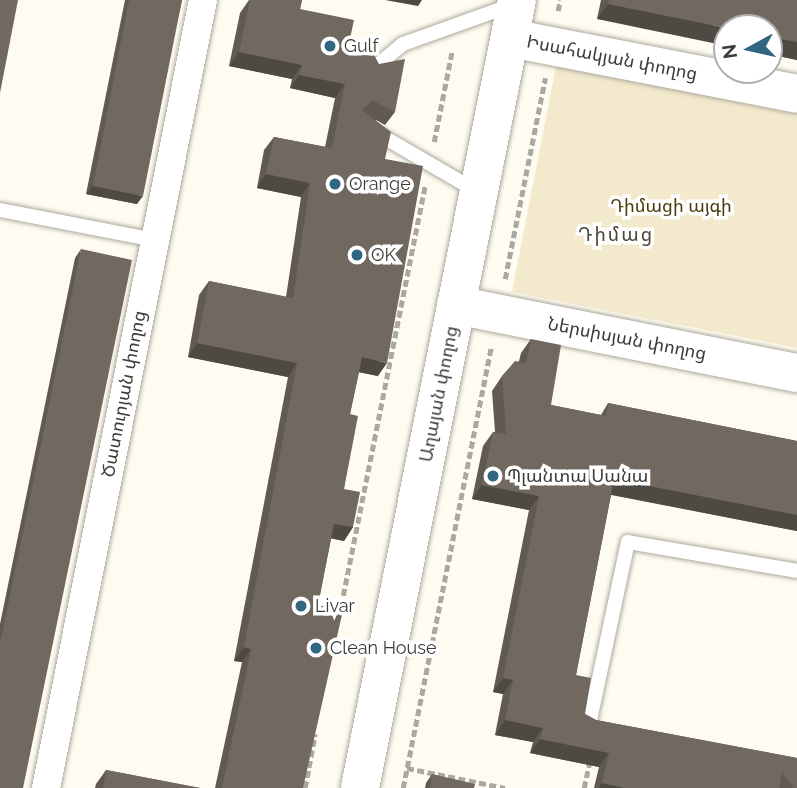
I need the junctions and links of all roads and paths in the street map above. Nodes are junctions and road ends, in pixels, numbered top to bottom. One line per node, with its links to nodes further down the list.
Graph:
1 (203, 0): 12 (street, Ծատուրյան փողոց)
2 (560, 0): 5 (path)
3 (515, 14): 4 (lane); 5 (main road, Իսահակյան փողոց); 10 (main road, Աղայան փողոց)
4 (458, 21): 6 (lane); 9 (path)
5 (551, 46): 7 (main road, Իսահակյան փողոց); 14 (path)
6 (373, 69)
7 (797, 94)
8 (362, 123): 9 (lane)
9 (429, 167): 10 (lane); 17 (path)
10 (479, 192): 13 (main road, Աղայան փողոց)
11 (0, 209): 12 (lane)
12 (155, 240): 22 (street, Ծատուրյան փողոց)
13 (456, 305): 14 (main road, Ներսիսյան փողոց); 24 (main road, Աղայան փողոց)
14 (498, 313): 15 (main road, Ներսիսյան փողոց); 21 (path)
15 (797, 373)
16 (797, 571): 19 (lane)
17 (337, 625)
18 (318, 720): 23 (path)
19 (589, 724)
20 (591, 752): 27 (path)
21 (407, 768): 25 (path); 26 (path)
22 (46, 788)
23 (304, 788)
24 (360, 788)
25 (403, 788)
26 (505, 788)
27 (584, 788)

